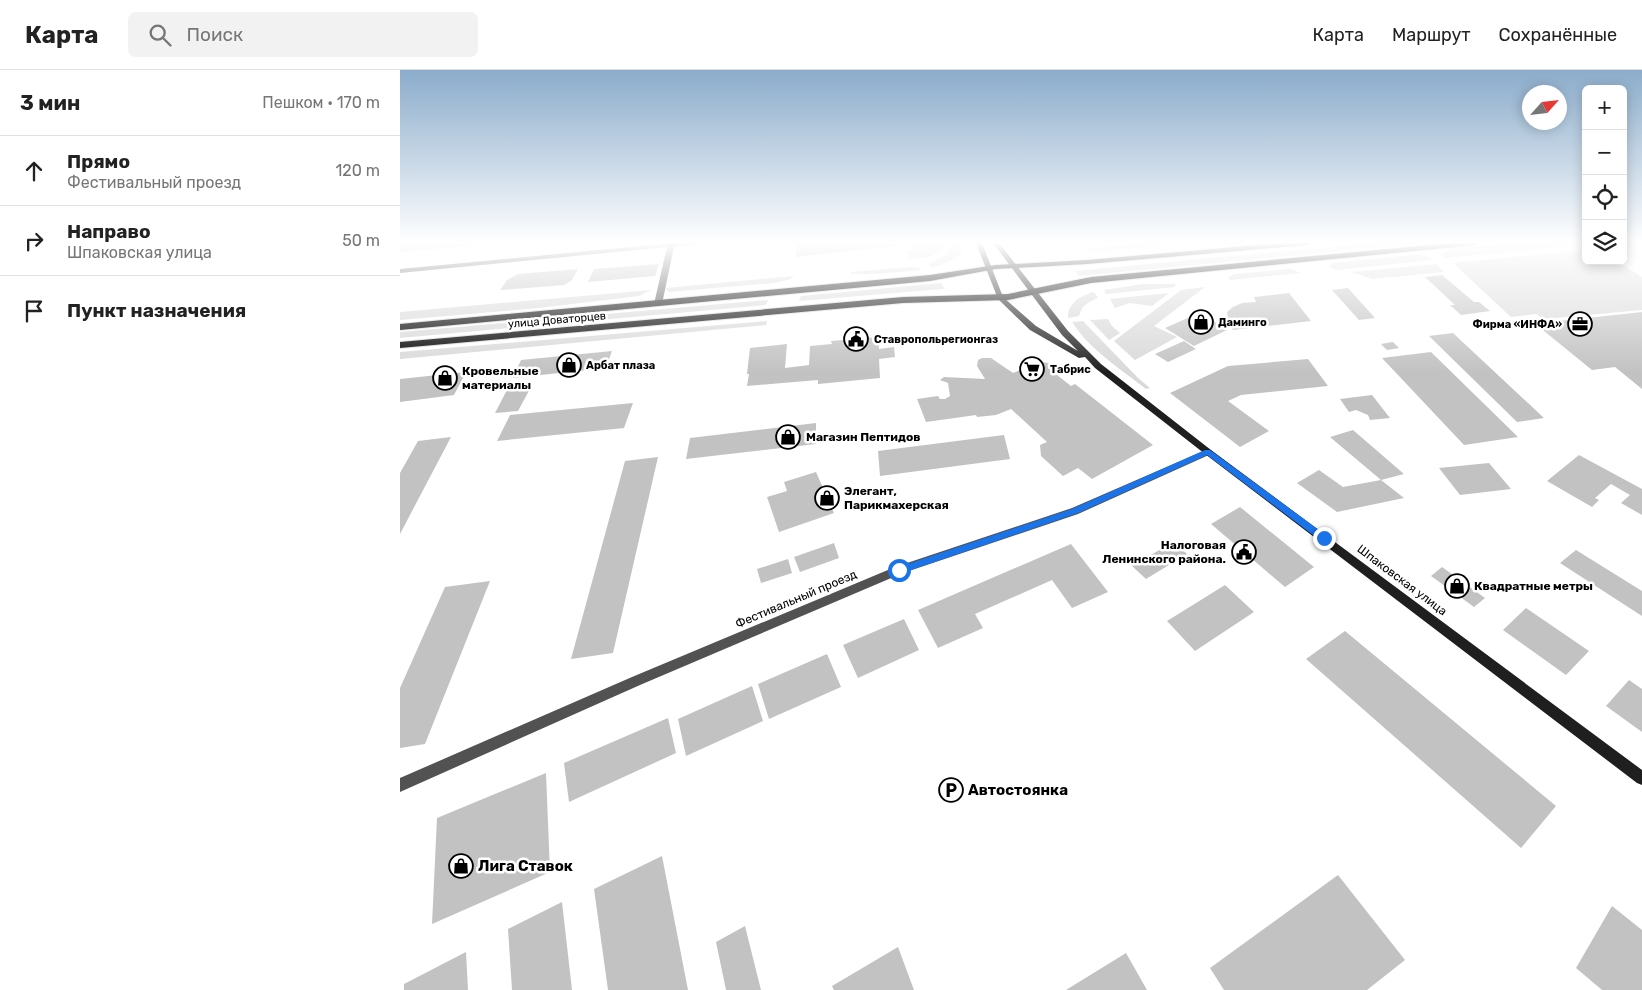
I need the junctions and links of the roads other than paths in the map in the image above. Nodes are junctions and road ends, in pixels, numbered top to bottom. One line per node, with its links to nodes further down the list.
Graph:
1 (662, 286): 7 (street)
2 (847, 286): 7 (main road, улица Доваторцев)
3 (995, 286): 6 (main road, Шпаковская улица)
4 (1029, 286): 10 (main road, Шпаковская улица)
5 (1065, 286): 6 (main road, улица Доваторцев)
6 (1000, 298): 9 (main road, улица Доваторцев); 10 (main road, Шпаковская улица)
7 (658, 304): 8 (main road, улица Доваторцев)
8 (400, 326)
9 (400, 345)
10 (1098, 366): 11 (main road, Шпаковская улица)
11 (1208, 452): 12 (main road, Шпаковская улица); 13 (street, Фестивальный проезд)
12 (1642, 778)
13 (400, 785)

